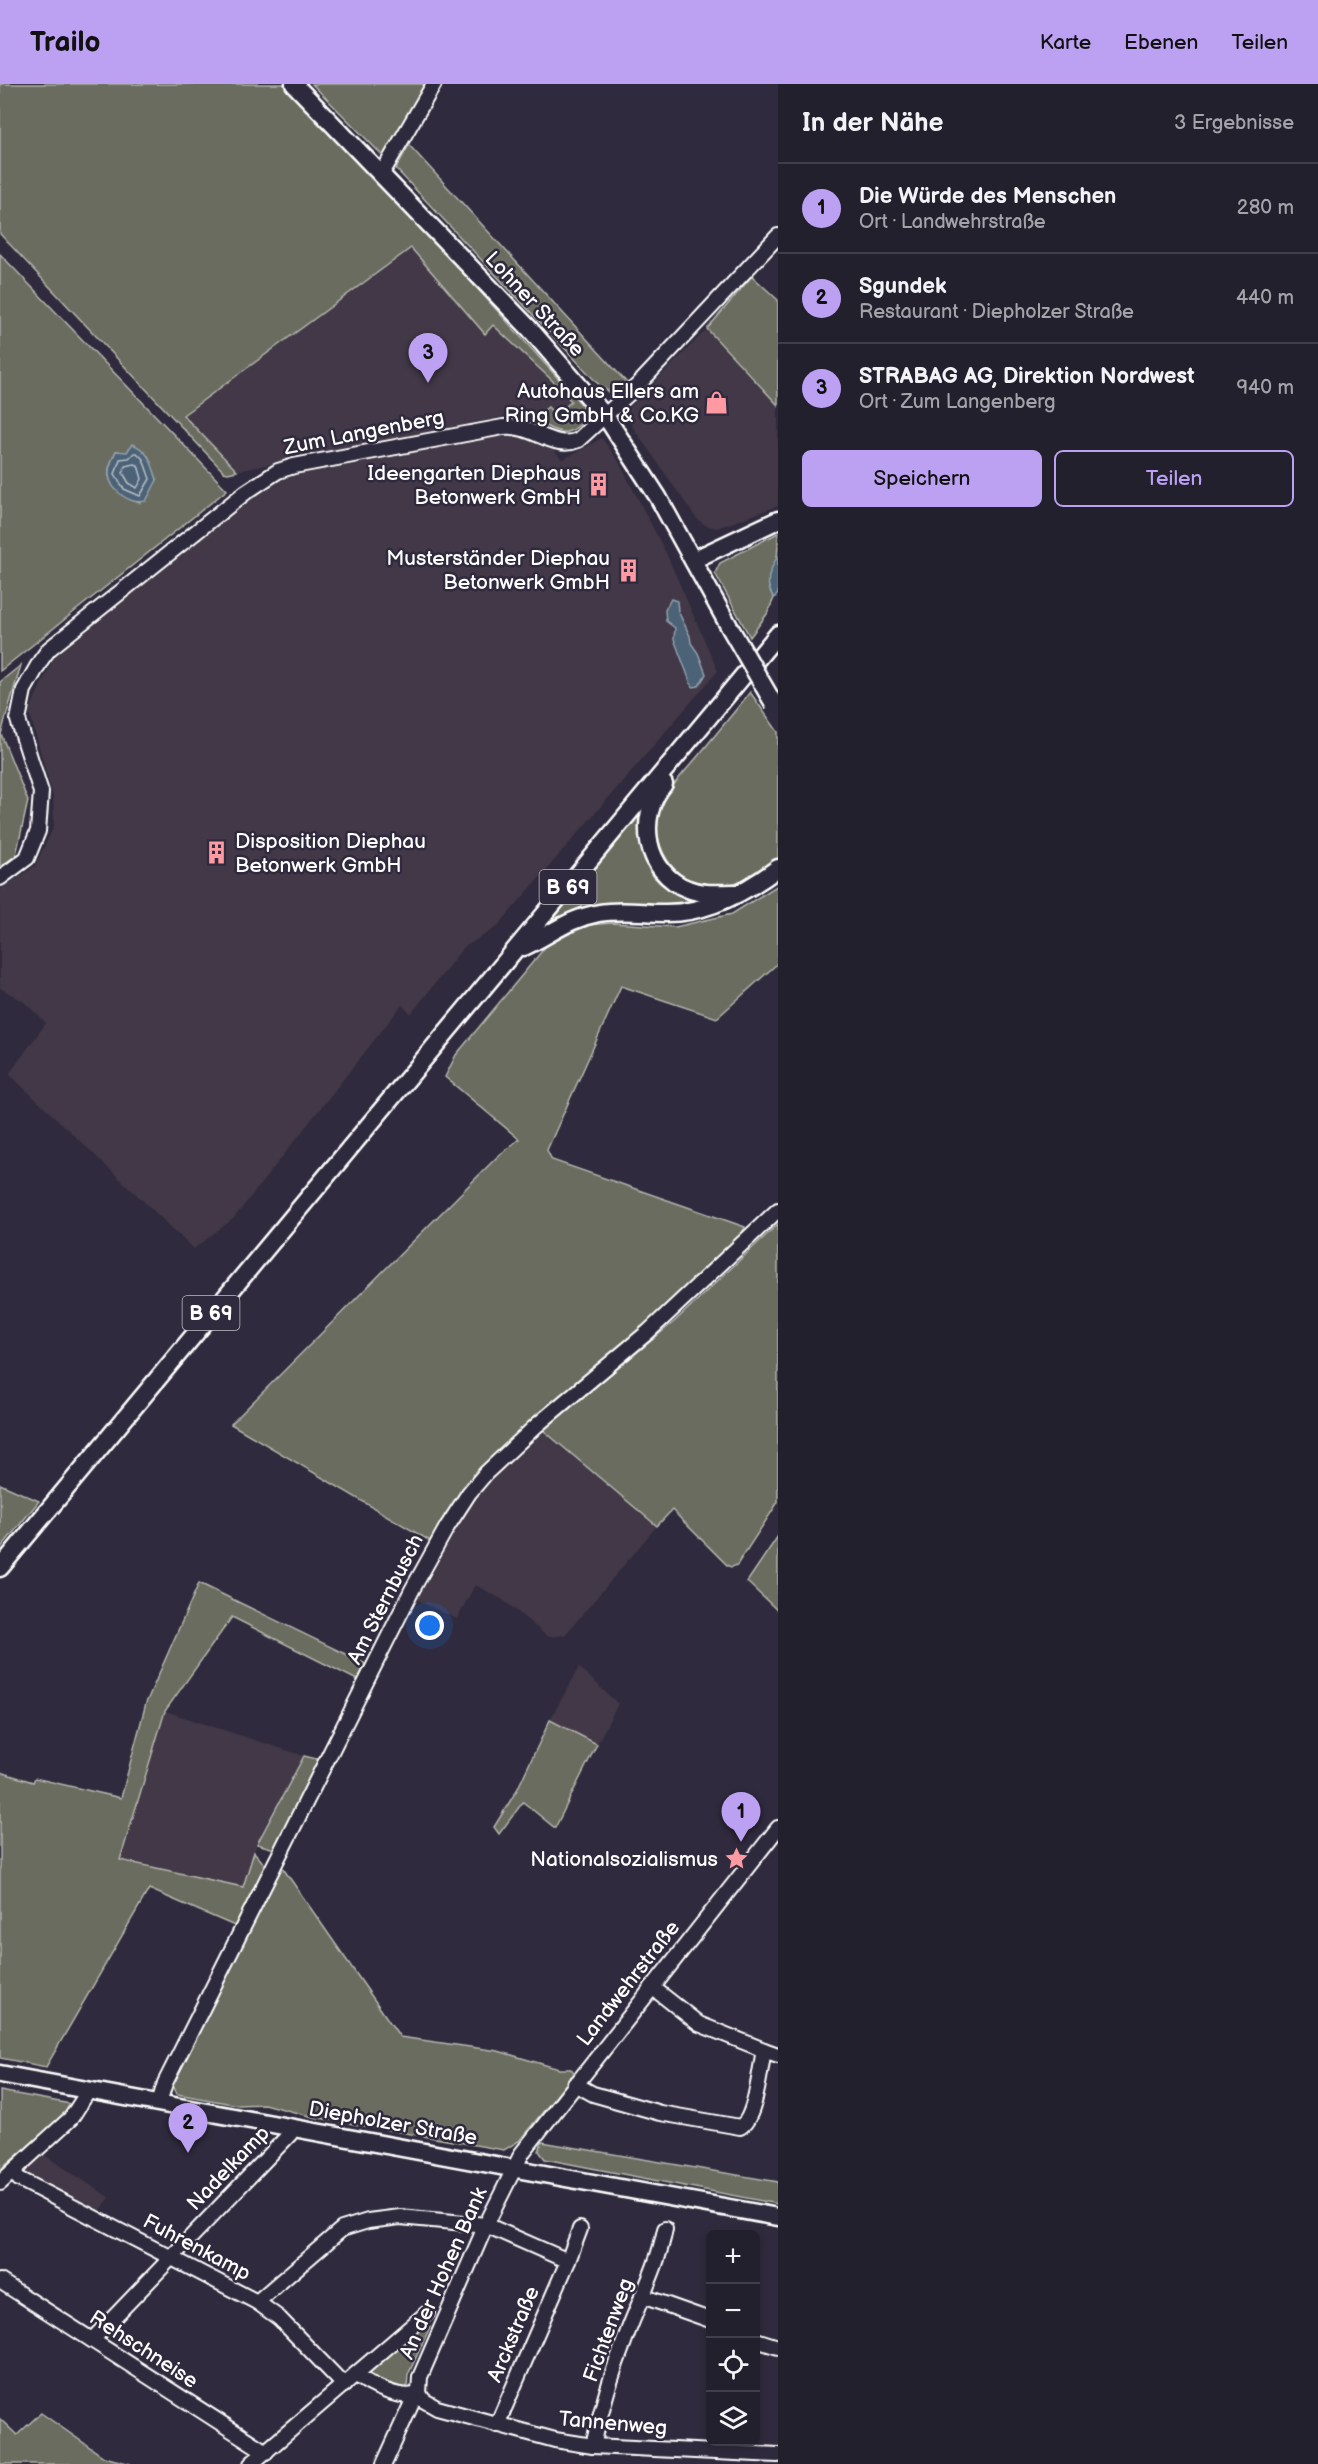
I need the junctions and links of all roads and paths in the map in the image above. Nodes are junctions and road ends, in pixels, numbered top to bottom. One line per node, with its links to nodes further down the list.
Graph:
1 (294, 84): 3 (main road, Lohner Straße)
2 (434, 84): 3 (street)
3 (381, 175): 5 (main road, Lohner Straße)
4 (778, 236): 5 (street)
5 (606, 417): 7 (main road, Lohner Straße); 12 (street, Zum Langenberg)
6 (778, 520): 7 (main road)
7 (693, 561): 9 (main road, Lohner Straße, bridge)
8 (778, 634): 10 (main road, B 69)
9 (776, 706)
10 (690, 740): 13 (main road); 14 (main road, B 69)
11 (778, 868): 13 (main road)
12 (0, 878)
13 (736, 893): 14 (main road)
14 (515, 951): 16 (main road, B 69)
15 (778, 1210): 24 (street, Am Sternbusch)
16 (0, 1568)
17 (778, 1828): 18 (street, Landwehrstraße)
18 (652, 1987): 19 (street); 22 (street, Landwehrstraße)
19 (764, 2050): 20 (street); 22 (street)
20 (778, 2055)
21 (0, 2074): 23 (main road, Diepholzer Straße)
22 (575, 2084): 26 (street, Landwehrstraße)
23 (89, 2090): 24 (main road, Diepholzer Straße); 27 (street)
24 (159, 2103): 25 (main road, Diepholzer Straße)
25 (291, 2127): 26 (main road, Diepholzer Straße); 33 (street, Nadelkamp)
26 (514, 2167): 29 (main road, Diepholzer Straße); 30 (street, An der Hohen Bank)
27 (13, 2172): 28 (street); 33 (street, Fuhrenkamp)
28 (0, 2183)
29 (778, 2217)
30 (486, 2225): 34 (street); 37 (street); 45 (street, An der Hohen Bank)
31 (580, 2229): 34 (street, Arckstraße)
32 (665, 2229): 36 (street, Fichtenweg)
33 (172, 2257): 37 (street, Fuhrenkamp); 40 (street, Nadelkamp)
34 (568, 2261): 46 (street, Arckstraße)
35 (0, 2281): 40 (street, Rehschneise)
36 (642, 2296): 39 (street); 47 (street, Fichtenweg)
37 (257, 2302): 44 (street, Fuhrenkamp)
38 (427, 2313): 43 (street, An der Hohen Bank)
39 (706, 2318)
40 (92, 2340): 48 (street, Rehschneise)
41 (760, 2341): 42 (street)
42 (778, 2347)
43 (357, 2374): 44 (street, An der Hohen Bank); 45 (street)
44 (344, 2385): 48 (street, An der Hohen Bank)
45 (417, 2394): 46 (street, Tannenweg); 51 (street, An der Hohen Bank)
46 (497, 2425): 47 (street, Tannenweg)
47 (593, 2446): 49 (street, Tannenweg)
48 (266, 2451): 50 (street, An der Hohen Bank)
49 (778, 2455)
50 (252, 2464)
51 (384, 2464)

